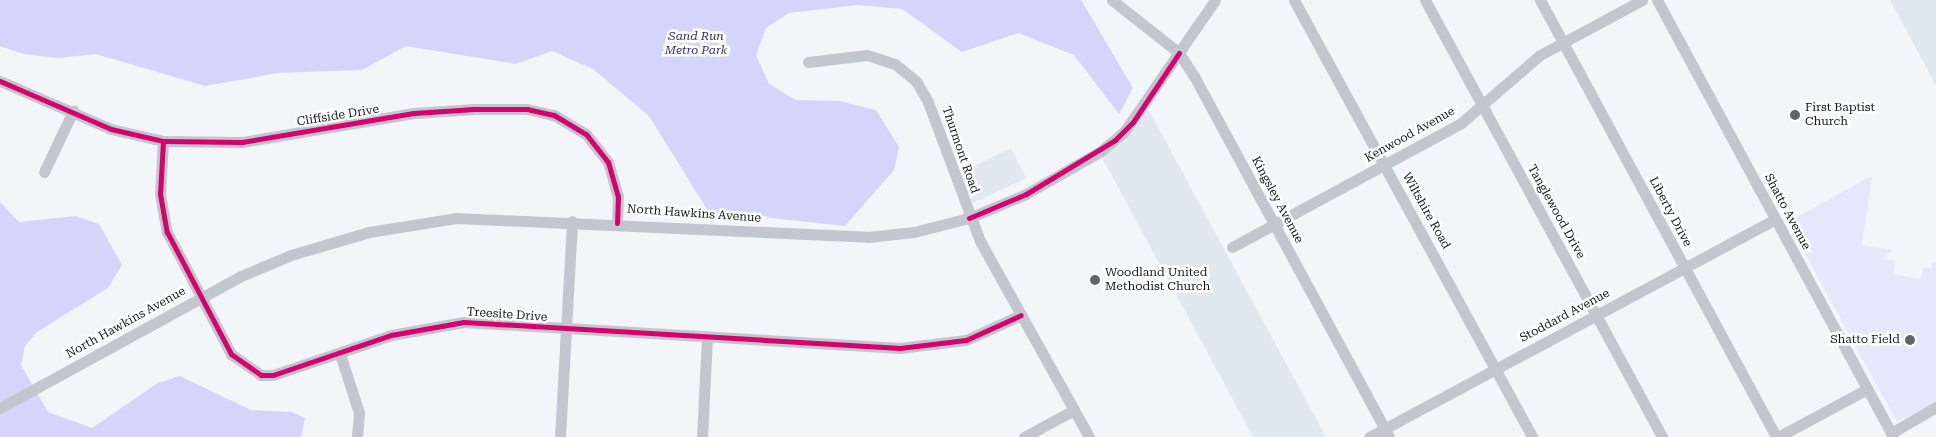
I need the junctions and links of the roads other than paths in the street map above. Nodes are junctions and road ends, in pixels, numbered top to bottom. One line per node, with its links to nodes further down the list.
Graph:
1 (1112, 0): 9 (street, Kingsley Avenue)
2 (1215, 0): 9 (street, North Hawkins Avenue)
3 (1294, 0): 15 (street, Wiltshire Road)
4 (1425, 0): 12 (street, Tanglewood Drive)
5 (1540, 0): 8 (street, Liberty Drive)
6 (1642, 0): 8 (street, Kenwood Avenue)
7 (1657, 0): 18 (street, Shatto Avenue)
8 (1563, 43): 12 (street, Kenwood Avenue); 23 (street, Liberty Drive)
9 (1179, 53): 17 (street, North Hawkins Avenue); 21 (street, Kingsley Avenue)
10 (808, 62): 17 (street, Thurmont Road)
11 (0, 81): 13 (street, Cliffside Drive)
12 (1482, 106): 15 (street, Kenwood Avenue); 26 (street, Tanglewood Drive)
13 (72, 111): 14 (street, Cliffside Drive); 16 (street)
14 (163, 141): 20 (street, Cliffside Drive); 24 (street, Treesite Drive)
15 (1386, 165): 21 (street, Kenwood Avenue); 30 (street, Wiltshire Road)
16 (44, 172)
17 (968, 218): 20 (street, North Hawkins Avenue); 25 (street, Thurmont Road)
18 (1775, 219): 23 (street, Stoddard Avenue); 31 (street, Shatto Avenue)
19 (572, 221): 20 (street, North Hawkins Avenue); 24 (street, North Hawkins Avenue); 27 (street)
20 (617, 223)
21 (1274, 224): 22 (street, Kenwood Avenue); 35 (street, Kingsley Avenue)
22 (1232, 247)
23 (1685, 268): 26 (street, Stoddard Avenue); 45 (street, Liberty Drive)
24 (200, 298): 29 (street, Treesite Drive); 33 (street, North Hawkins Avenue)
25 (1021, 315): 28 (street, Treesite Drive); 34 (street, Thurmont Road)
26 (1597, 316): 30 (street, Stoddard Avenue); 44 (street, Tanglewood Drive)
27 (566, 329): 28 (street, Treesite Drive); 29 (street, Treesite Drive); 38 (street)
28 (707, 338): 39 (street)
29 (340, 354): 37 (street)
30 (1496, 370): 35 (street, Stoddard Avenue); 43 (street, Wiltshire Road)
31 (1867, 388): 36 (street, Shatto Avenue); 45 (street)
32 (1936, 407): 36 (street)
33 (0, 408)
34 (1074, 410): 40 (street); 41 (street, Thurmont Road)
35 (1387, 433): 42 (street, Stoddard Avenue)
36 (1892, 435)
37 (356, 437)
38 (560, 437)
39 (702, 437)
40 (1024, 437)
41 (1089, 437)
42 (1369, 437)
43 (1532, 437)
44 (1662, 437)
45 (1777, 437)

